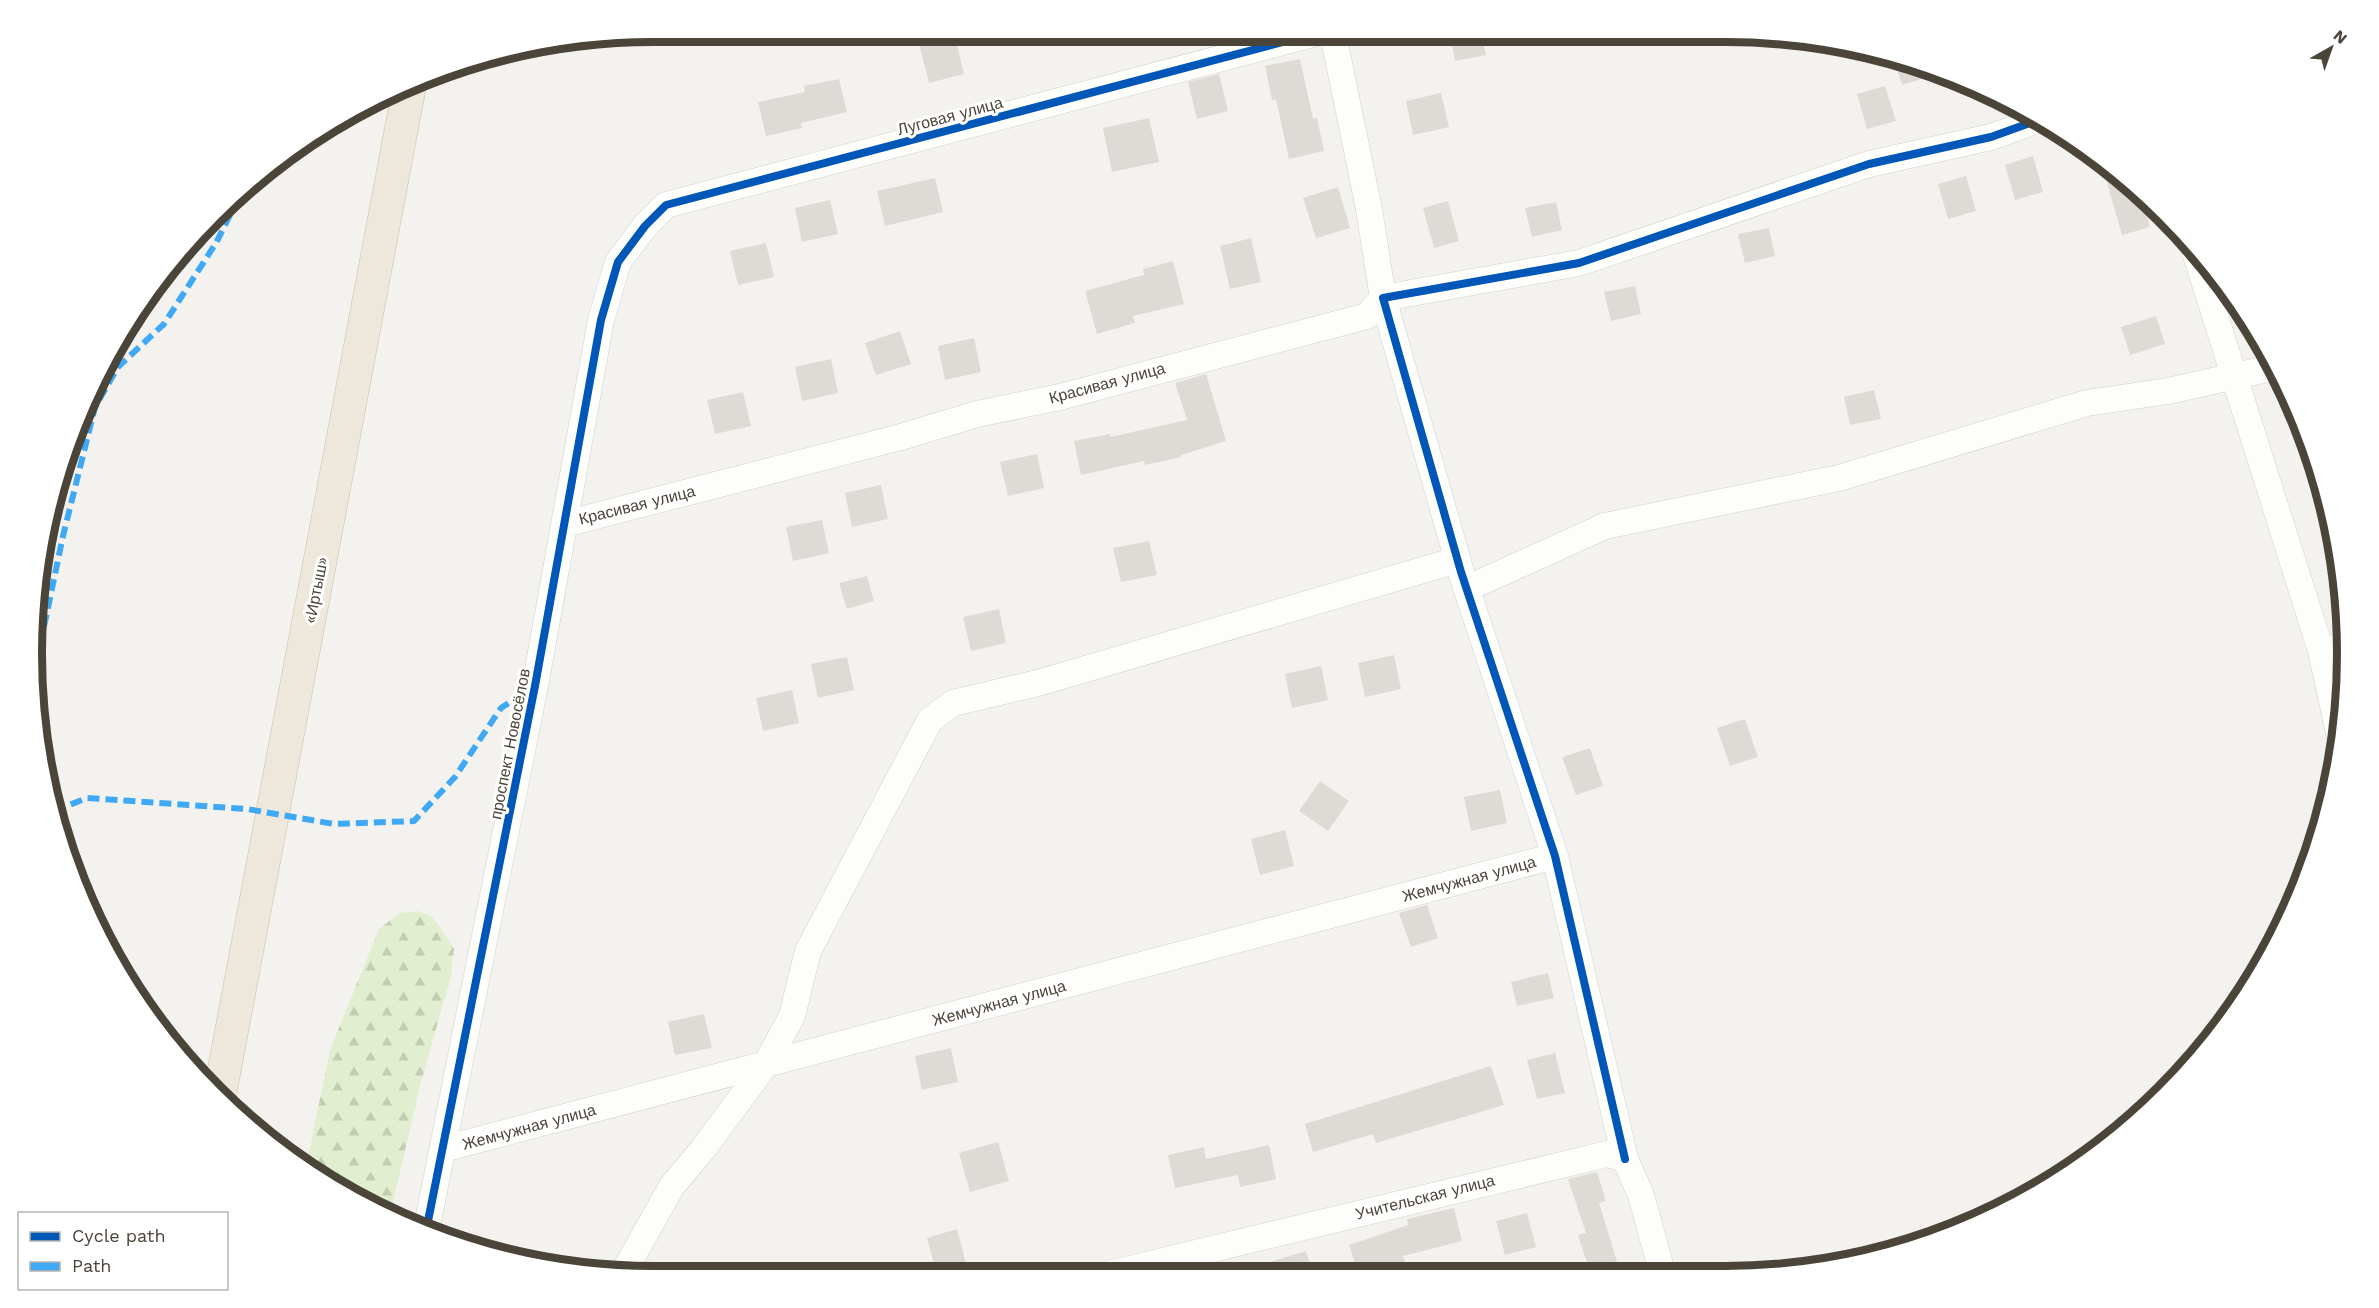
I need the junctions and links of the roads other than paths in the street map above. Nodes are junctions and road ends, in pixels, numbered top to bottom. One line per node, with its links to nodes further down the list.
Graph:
1 (1283, 42): 5 (street, Луговая улица)
2 (1335, 42): 7 (street)
3 (408, 94): 17 (highway, «Иртыш»)
4 (2030, 123): 7 (street)
5 (618, 262): 10 (street, проспект Новосёлов)
6 (2200, 268): 9 (street)
7 (1383, 298): 10 (street, Красивая улица); 11 (street)
8 (2267, 370): 9 (street)
9 (2235, 378): 12 (street); 13 (street)
10 (565, 524): 18 (street, проспект Новосёлов)
11 (1457, 560): 12 (street); 16 (street)
12 (1466, 589): 15 (street)
13 (2333, 648): 14 (street)
14 (2336, 686)
15 (1555, 856): 16 (street, Жемчужная улица); 19 (street)
16 (766, 1064): 18 (street, Жемчужная улица); 21 (street)
17 (221, 1087)
18 (443, 1149): 20 (street, проспект Новосёлов)
19 (1625, 1159): 22 (street, Учительская улица); 23 (street)
20 (428, 1222)
21 (627, 1265)
22 (1142, 1266)
23 (1660, 1266)

